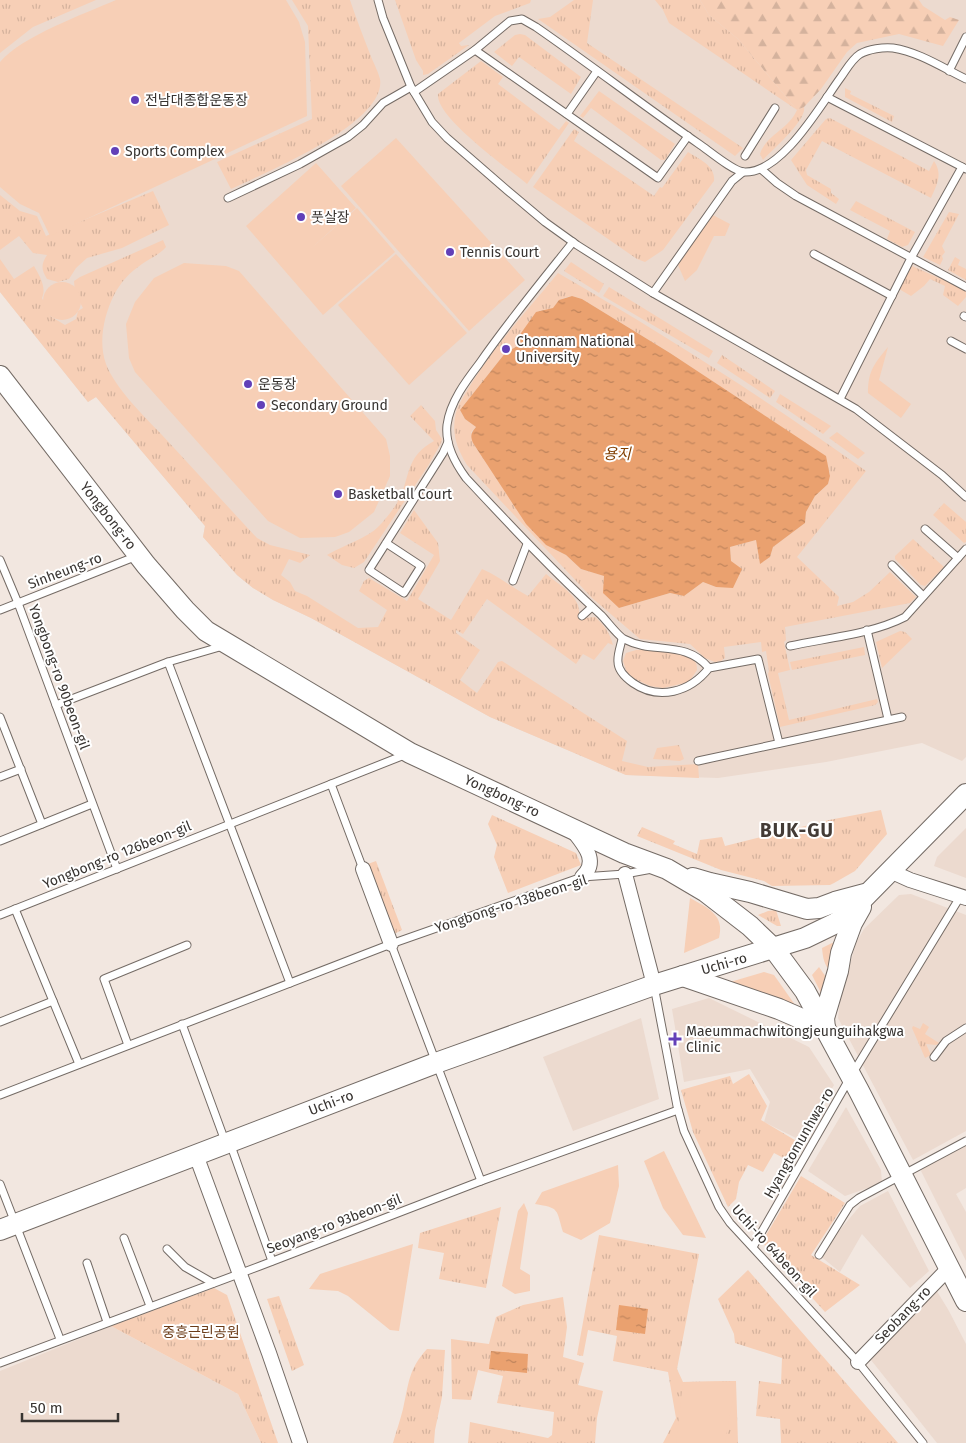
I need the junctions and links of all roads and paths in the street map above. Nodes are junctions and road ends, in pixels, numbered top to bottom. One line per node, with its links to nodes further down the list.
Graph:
1 (378, 0): 7 (lane)
2 (966, 37): 4 (lane)
3 (475, 50): 5 (lane); 7 (lane); 10 (lane)
4 (949, 70): 6 (lane); 8 (lane)
5 (596, 71): 10 (lane); 11 (lane)
6 (966, 79)
7 (412, 90): 16 (lane); 17 (lane)
8 (827, 97): 13 (lane); 14 (lane)
9 (775, 108): 12 (lane)
10 (567, 114): 11 (lane)
11 (688, 136): 15 (lane)
12 (745, 156)
13 (964, 168): 19 (lane)
14 (761, 169): 15 (lane); 19 (lane)
15 (742, 172): 21 (lane)
16 (228, 198)
17 (573, 242): 21 (lane); 27 (lane)
18 (814, 254): 22 (lane)
19 (911, 258): 20 (lane); 22 (lane)
20 (966, 287)
21 (653, 293): 26 (lane)
22 (892, 296): 26 (lane)
23 (951, 341): 24 (lane)
24 (966, 349)
25 (0, 376): 33 (main road, Yongbong-ro)
26 (840, 399): 28 (lane)
27 (448, 442): 30 (lane); 31 (lane)
28 (966, 497)
29 (925, 528): 34 (lane)
30 (386, 543): 30 (lane)
31 (528, 544): 37 (lane); 40 (lane)
32 (966, 549): 34 (lane)
33 (139, 556): 39 (lane, Sinheung-ro); 45 (main road, Yongbong-ro)
34 (958, 558): 38 (lane)
35 (0, 560): 39 (lane, Yongbong-ro 90beon-gil)
36 (892, 565): 38 (lane)
37 (513, 581)
38 (923, 596): 43 (lane)
39 (18, 603): 41 (lane, Sinheung-ro); 49 (lane, Yongbong-ro 90beon-gil)
40 (592, 607): 42 (lane); 44 (lane)
41 (0, 610)
42 (582, 616)
43 (867, 630): 46 (lane); 52 (lane)
44 (622, 639): 48 (lane); 48 (lane)
45 (228, 644): 47 (lane); 54 (main road, Yongbong-ro)
46 (790, 646)
47 (168, 662): 49 (lane); 62 (lane)
48 (708, 668): 53 (lane)
49 (56, 705): 60 (lane, Yongbong-ro 90beon-gil)
50 (0, 716): 56 (lane)
51 (902, 717): 52 (lane)
52 (888, 719): 53 (lane)
53 (779, 743): 55 (lane)
54 (410, 753): 58 (lane, Yongbong-ro 126beon-gil); 63 (main road, Yongbong-ro)
55 (698, 761)
56 (20, 769): 57 (lane); 61 (lane)
57 (0, 777)
58 (331, 784): 62 (lane, Yongbong-ro 126beon-gil); 67 (lane)
59 (966, 794): 68 (main road, Uchi-ro)
60 (92, 804): 61 (lane); 66 (lane, Yongbong-ro 90beon-gil)
61 (42, 824): 64 (lane)
62 (229, 825): 66 (lane, Yongbong-ro 126beon-gil); 79 (lane)
63 (570, 828): 65 (main road, Yongbong-ro); 70 (street)
64 (0, 841)
65 (665, 868): 69 (lane, Yongbong-ro 138beon-gil); 71 (main road); 77 (main road, Yongbong-ro)
66 (117, 869): 73 (lane, Yongbong-ro 126beon-gil)
67 (363, 869): 75 (street)
68 (890, 871): 71 (main road, Uchi-ro); 72 (street)
69 (625, 874): 70 (lane, Yongbong-ro 138beon-gil); 80 (street)
70 (582, 878): 75 (lane, Yongbong-ro 138beon-gil)
71 (865, 894): 77 (main road, Uchi-ro); 85 (main road)
72 (963, 897): 90 (lane)
73 (15, 909): 74 (lane, Yongbong-ro 126beon-gil); 81 (lane)
74 (0, 915)
75 (392, 944): 79 (lane, Yongbong-ro 138beon-gil); 88 (lane)
76 (187, 945): 86 (lane)
77 (774, 949): 78 (main road, Uchi-ro); 85 (main road)
78 (683, 976): 80 (main road, Uchi-ro); 85 (main road)
79 (290, 983): 83 (lane, Yongbong-ro 138beon-gil)
80 (654, 985): 88 (main road, Uchi-ro); 92 (lane, Uchi-ro 64beon-gil)
81 (53, 1001): 82 (lane); 89 (lane)
82 (0, 1022)
83 (182, 1024): 86 (lane, Yongbong-ro 138beon-gil); 94 (lane)
84 (966, 1028): 87 (lane)
85 (825, 1029): 90 (main road)
86 (128, 1045): 89 (lane, Yongbong-ro 138beon-gil)
87 (934, 1057)
88 (436, 1063): 94 (main road, Uchi-ro); 97 (lane)
89 (78, 1064): 91 (lane, Yongbong-ro 138beon-gil)
90 (850, 1076): 96 (main road); 101 (lane, Hyangtomunhwa-ro)
91 (0, 1095)
92 (678, 1110): 97 (lane, Seoyang-ro 93beon-gil); 101 (lane, Uchi-ro 64beon-gil)
93 (966, 1141): 96 (lane)
94 (228, 1143): 95 (main road, Uchi-ro); 104 (lane)
95 (196, 1155): 99 (main road, Uchi-ro); 107 (street)
96 (901, 1174): 103 (lane); 106 (main road)
97 (481, 1181): 104 (lane, Seoyang-ro 93beon-gil)
98 (0, 1184): 99 (lane)
99 (8, 1227): 112 (lane)
100 (124, 1238): 110 (lane)
101 (753, 1247): 113 (lane, Uchi-ro 64beon-gil)
102 (167, 1249): 108 (lane)
103 (819, 1255)
104 (272, 1261): 107 (lane, Seoyang-ro 93beon-gil)
105 (87, 1263): 111 (lane)
106 (949, 1268): 109 (main road); 113 (street, Seobang-ro)
107 (240, 1273): 108 (lane, Seoyang-ro 93beon-gil); 115 (street)
108 (213, 1283): 110 (lane, Seoyang-ro 93beon-gil)
109 (966, 1301)
110 (150, 1306): 111 (lane, Seoyang-ro 93beon-gil)
111 (108, 1322): 112 (lane, Seoyang-ro 93beon-gil)
112 (60, 1339): 114 (lane, Seoyang-ro 93beon-gil)
113 (858, 1362): 116 (lane, Uchi-ro 64beon-gil)
114 (0, 1363)
115 (300, 1443)
116 (923, 1443)

